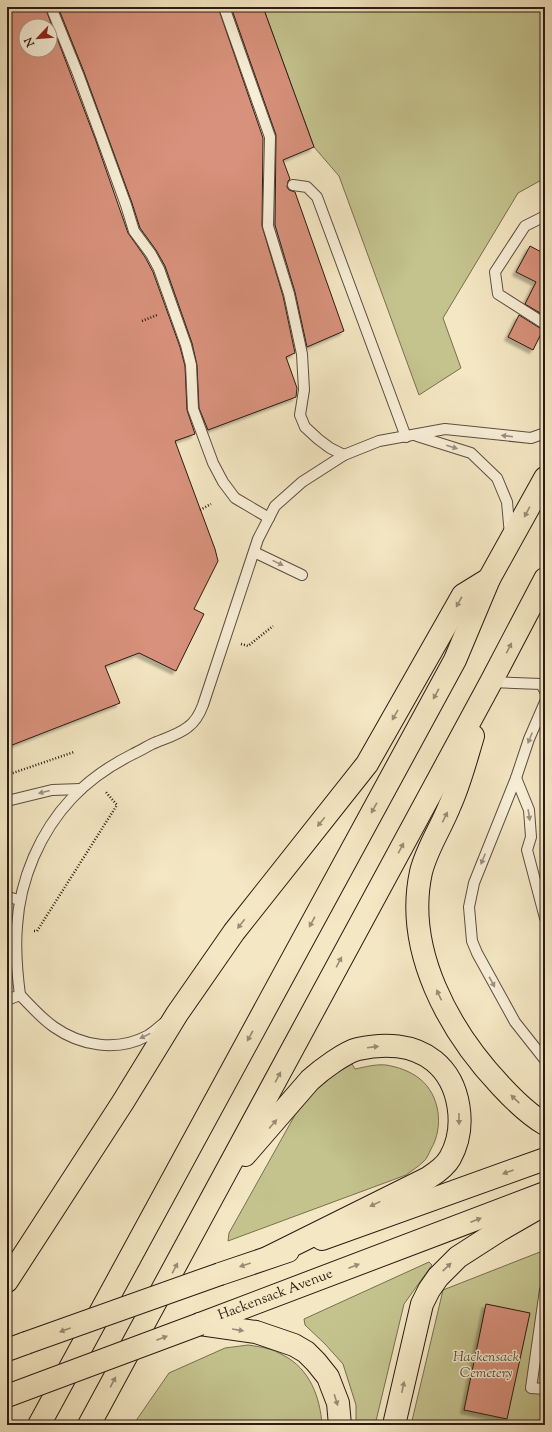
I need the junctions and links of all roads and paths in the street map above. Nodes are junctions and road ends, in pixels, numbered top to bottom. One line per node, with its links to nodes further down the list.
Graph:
1 (51, 7): 3 (lane)
2 (224, 7): 9 (lane)
3 (60, 30): 13 (lane)
4 (292, 185): 8 (lane)
5 (545, 216): 6 (lane)
6 (545, 324)
7 (545, 434): 8 (lane, one-way to 8)
8 (410, 436): 9 (lane); 14 (lane, one-way to 14)
9 (344, 455): 13 (lane)
10 (545, 478): 14 (main road, one-way to 14)
11 (211, 504): 12 (path)
12 (200, 510)
13 (269, 518): 15 (lane)
14 (510, 542): 17 (main road)
15 (254, 552): 16 (lane, one-way to 16); 25 (lane)
16 (302, 575)
17 (489, 579): 35 (main road, one-way to 35); 50 (main road, one-way to 50)
18 (545, 579): 19 (main road)
19 (539, 601): 20 (main road, one-way to 19)
20 (491, 682): 21 (lane); 37 (main road, one-way to 20); 39 (main road, one-way to 20)
21 (545, 691)
22 (545, 702): 26 (lane, one-way to 26)
23 (74, 752): 24 (path)
24 (7, 775)
25 (94, 778): 27 (lane); 32 (path)
26 (516, 778): 31 (lane, one-way to 31); 36 (lane, one-way to 36)
27 (81, 790): 28 (lane, one-way to 28); 30 (lane)
28 (7, 801)
29 (7, 897): 30 (lane)
30 (20, 900): 32 (lane)
31 (545, 918)
32 (16, 931): 33 (lane)
33 (20, 995): 34 (lane); 35 (lane, one-way to 33)
34 (7, 1000)
35 (178, 1014): 43 (main road)
36 (545, 1060)
37 (545, 1124)
38 (545, 1159): 42 (main road, one-way to 42)
39 (220, 1185): 42 (main road, one-way to 42); 49 (main road, one-way to 39)
40 (545, 1194): 45 (main road, Hackensack Avenue, one-way to 40)
41 (545, 1204): 52 (main road, one-way to 41)
42 (269, 1257): 46 (main road, one-way to 46, bridge)
43 (7, 1281)
44 (545, 1290): 47 (lane)
45 (200, 1324): 48 (main road, Hackensack Avenue, one-way to 45, bridge); 51 (main road, one-way to 51)
46 (17, 1347)
47 (545, 1389)
48 (7, 1396)
49 (92, 1422)
50 (39, 1425)
51 (340, 1425)
52 (394, 1425)

